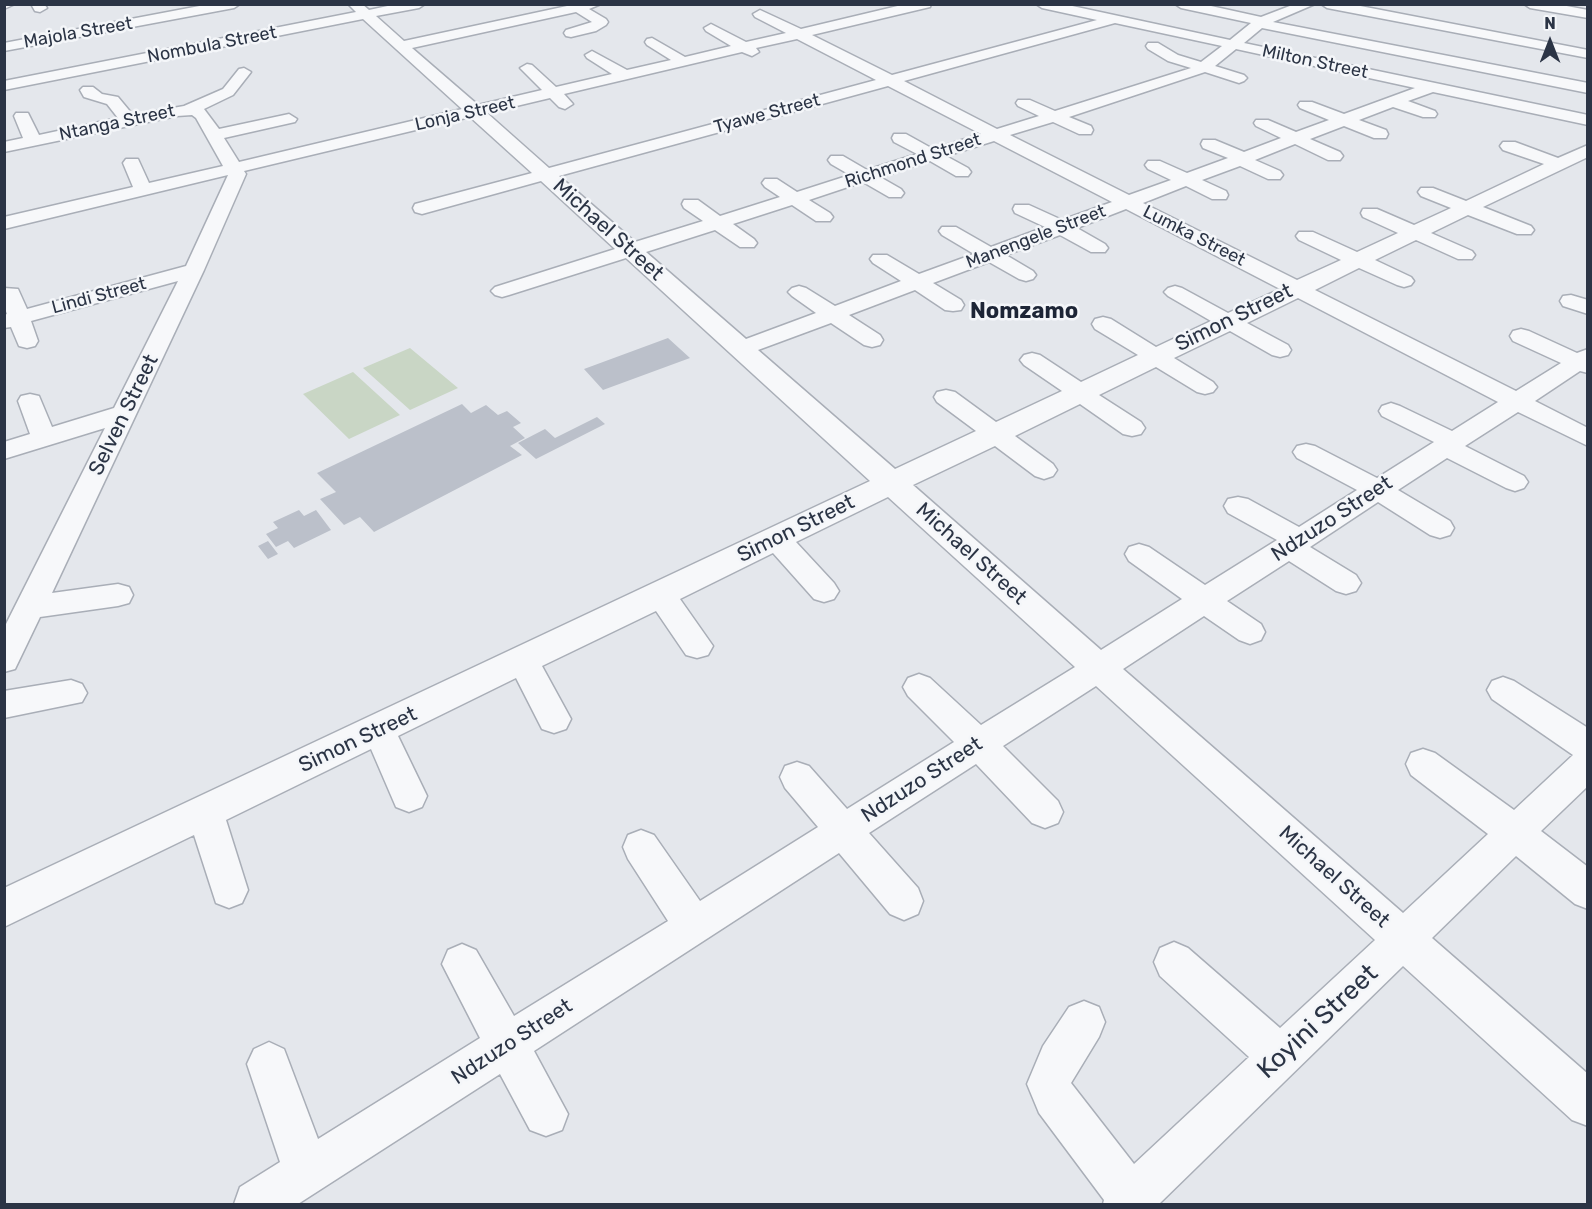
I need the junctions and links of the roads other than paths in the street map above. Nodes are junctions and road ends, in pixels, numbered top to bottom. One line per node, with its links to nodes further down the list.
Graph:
1 (419, 4): 12 (street, Nombula Street)
2 (595, 4): 9 (street)
3 (1181, 4): 20 (street)
4 (1310, 4): 11 (street, Richmond Street)
5 (1327, 4): 38 (street)
6 (1392, 4): 29 (street)
7 (1530, 4): 17 (street)
8 (1046, 5): 18 (street, Milton Street)
9 (575, 6): 24 (street); 33 (street)
10 (899, 7): 13 (street, Lonja Street); 19 (street, Lonja Street)
11 (1281, 8): 20 (street, Richmond Street); 46 (street)
12 (359, 10): 26 (street, Nombula Street); 33 (street, Michael Street)
13 (928, 12)
14 (230, 13): 26 (street, Majola Street); 35 (street, Majola Street)
15 (760, 14): 25 (street, Lumka Street)
16 (836, 14): 19 (street)
17 (1587, 14)
18 (1112, 16): 27 (street, Tyawe Street); 32 (street, Milton Street)
19 (853, 21): 23 (street); 25 (street, Lonja Street)
20 (1261, 22): 32 (street, Richmond Street); 54 (street)
21 (711, 28): 36 (street)
22 (1024, 28): 27 (street)
23 (876, 31)
24 (572, 33)
25 (800, 35): 36 (street, Lonja Street); 50 (street, Lumka Street)
26 (251, 37): 52 (street, Nombula Street)
27 (1047, 37): 31 (street); 37 (street, Tyawe Street)
28 (975, 40): 37 (street)
29 (1587, 40)
30 (652, 42): 42 (street)
31 (1066, 45)
32 (1232, 45): 44 (street, Richmond Street); 53 (street, Milton Street)
33 (400, 46): 69 (street, Michael Street)
34 (1153, 46): 44 (street)
35 (4, 47)
36 (744, 48): 40 (street); 42 (street, Lonja Street)
37 (999, 50): 41 (street); 50 (street, Tyawe Street)
38 (1587, 54)
39 (592, 55): 48 (street)
40 (765, 60)
41 (1021, 60)
42 (684, 62): 48 (street, Lonja Street)
43 (527, 68): 58 (street)
44 (1203, 68): 49 (street); 51 (street, Richmond Street)
45 (244, 72): 66 (street)
46 (1581, 72)
47 (1140, 74): 51 (street)
48 (620, 77): 56 (street); 58 (street, Lonja Street)
49 (1239, 78)
50 (888, 80): 59 (street, Tyawe Street); 85 (street, Lumka Street)
51 (1159, 83): 57 (street); 60 (street, Richmond Street)
52 (4, 86)
53 (1431, 87): 61 (street, Manengele Street); 76 (street, Milton Street)
54 (1587, 87)
55 (88, 90): 77 (street)
56 (639, 90)
57 (1178, 91)
58 (554, 93): 65 (street); 69 (street, Lonja Street)
59 (820, 93): 68 (street); 70 (street, Tyawe Street)
60 (1102, 96): 67 (street); 73 (street, Richmond Street)
61 (1392, 101): 71 (street); 75 (street, Manengele Street)
62 (1024, 103): 73 (street)
63 (1306, 105): 75 (street)
64 (748, 106): 70 (street)
65 (569, 108)
66 (190, 110): 77 (street, Ntanga Street); 84 (street, Ntanga Street)
67 (1131, 110)
68 (849, 111)
69 (476, 112): 102 (street, Lonja Street); 104 (street, Michael Street)
70 (764, 114): 80 (street); 82 (street, Tyawe Street)
71 (1429, 114)
72 (22, 116): 91 (street)
73 (1053, 116): 81 (street); 85 (street, Richmond Street)
74 (289, 119): 84 (street)
75 (1344, 119): 83 (street); 88 (street, Manengele Street)
76 (1587, 120)
77 (129, 121): 91 (street, Ntanga Street)
78 (681, 123): 82 (street)
79 (1262, 123): 88 (street)
80 (785, 125)
81 (1084, 130)
82 (696, 133): 93 (street, Tyawe Street)
83 (1380, 134)
84 (215, 135): 102 (street, Ntanga Street)
85 (994, 135): 94 (street, Richmond Street); 117 (street, Lumka Street)
86 (605, 137): 93 (street)
87 (900, 138): 94 (street)
88 (1296, 138): 95 (street); 96 (street, Manengele Street)
89 (1209, 144): 96 (street)
90 (1509, 146): 100 (street)
91 (20, 148)
92 (1587, 150): 100 (street, Simon Street)
93 (626, 152): 99 (street); 104 (street, Tyawe Street)
94 (931, 155): 103 (street); 106 (street, Richmond Street)
95 (1334, 156)
96 (1241, 158): 105 (street); 107 (street, Manengele Street)
97 (837, 160): 106 (street)
98 (132, 163): 110 (street)
99 (643, 164)
100 (1559, 164): 120 (street, Simon Street)
101 (1154, 165): 107 (street)
102 (235, 168): 110 (street, Lonja Street); 141 (street, Selven Street)
103 (962, 172)
104 (546, 174): 119 (street, Tyawe Street); 136 (street, Michael Street)
105 (1274, 175)
106 (865, 176): 112 (street); 115 (street, Richmond Street)
107 (1186, 179): 114 (street); 117 (street, Manengele Street)
108 (440, 183): 119 (street)
109 (771, 183): 115 (street)
110 (143, 190): 116 (street, Lonja Street)
111 (1427, 192): 120 (street)
112 (895, 193)
113 (36, 194): 123 (street)
114 (1219, 195)
115 (793, 199): 125 (street); 128 (street, Richmond Street)
116 (101, 200): 123 (street, Lonja Street); 126 (street)
117 (1127, 202): 129 (street, Manengele Street); 145 (street, Lumka Street)
118 (690, 204): 128 (street)
119 (462, 206): 121 (street, Tyawe Street)
120 (1467, 207): 130 (street); 132 (street, Simon Street)
121 (422, 208)
122 (1022, 209): 129 (street)
123 (45, 213): 127 (street, Lonja Street)
124 (1370, 213): 132 (street)
125 (823, 217)
126 (110, 222)
127 (4, 223)
128 (717, 224): 134 (street); 136 (street, Richmond Street)
129 (1061, 227): 135 (street); 137 (street, Manengele Street)
130 (1524, 230)
131 (949, 231): 137 (street)
132 (1415, 232): 138 (street); 140 (street, Simon Street)
133 (1306, 236): 140 (street)
134 (747, 243)
135 (1098, 248)
136 (631, 251): 146 (street, Richmond Street); 158 (street, Michael Street)
137 (992, 254): 142 (street); 144 (street, Manengele Street)
138 (1465, 255)
139 (879, 259): 144 (street)
140 (1358, 259): 143 (street); 145 (street, Simon Street)
141 (194, 270): 152 (street, Lindi Street); 169 (street, Selven Street)
142 (1026, 275)
143 (1404, 281)
144 (919, 282): 150 (street); 151 (street, Manengele Street)
145 (1297, 288): 153 (street, Simon Street); 167 (street, Lumka Street)
146 (502, 291)
147 (799, 292): 151 (street)
148 (1175, 292): 153 (street)
149 (11, 293): 152 (street)
150 (953, 305)
151 (832, 315): 156 (street); 158 (street, Manengele Street)
152 (12, 320): 157 (street)
153 (1230, 321): 159 (street); 160 (street, Simon Street)
154 (1103, 324): 160 (street)
155 (1521, 336): 162 (street)
156 (872, 340)
157 (27, 341)
158 (741, 350): 179 (street, Michael Street)
159 (1280, 351)
160 (1154, 357): 163 (street); 164 (street, Simon Street)
161 (1032, 360): 164 (street)
162 (1584, 362): 167 (street, Ndzuzo Street)
163 (1205, 387)
164 (1080, 393): 170 (street); 171 (street, Simon Street)
165 (946, 397): 171 (street)
166 (30, 401): 173 (street)
167 (1516, 402): 172 (street, Lumka Street); 174 (street, Ndzuzo Street)
168 (1391, 411): 174 (street)
169 (125, 413): 173 (street); 191 (street, Selven Street)
170 (1132, 428)
171 (997, 433): 177 (street); 179 (street, Simon Street)
172 (1587, 438)
173 (44, 439): 175 (street)
174 (1450, 445): 178 (street); 180 (street, Ndzuzo Street)
175 (4, 451)
176 (1306, 452): 180 (street)
177 (1044, 470)
178 (1515, 482)
179 (891, 483): 183 (street, Simon Street); 196 (street, Michael Street)
180 (1378, 490): 182 (street); 184 (street, Ndzuzo Street)
181 (1238, 506): 184 (street)
182 (1440, 528)
183 (777, 539): 187 (street); 189 (street, Simon Street)
184 (1295, 543): 186 (street); 190 (street, Ndzuzo Street)
185 (1139, 554): 190 (street)
186 (1346, 583)
187 (824, 591)
188 (118, 595): 191 (street)
189 (661, 595): 193 (street); 195 (street, Simon Street)
190 (1204, 601): 192 (street); 196 (street, Ndzuzo Street)
191 (19, 620): 194 (street, Selven Street)
192 (1250, 632)
193 (698, 646)
194 (4, 660)
195 (523, 661): 201 (street); 202 (street, Simon Street)
196 (1098, 668): 203 (street, Ndzuzo Street); 219 (street, Michael Street)
197 (919, 687): 203 (street)
198 (1503, 690): 204 (street)
199 (71, 693): 200 (street)
200 (4, 705)
201 (554, 719)
202 (379, 730): 208 (street); 209 (street, Simon Street)
203 (979, 744): 210 (street); 211 (street, Ndzuzo Street)
204 (1587, 747)
205 (1587, 763): 212 (street, Koyini Street)
206 (1423, 764): 212 (street)
207 (797, 777): 211 (street)
208 (409, 796)
209 (205, 812): 214 (street); 217 (street, Simon Street)
210 (1045, 812)
211 (844, 830): 216 (street); 218 (street, Ndzuzo Street)
212 (1514, 832): 215 (street); 219 (street, Koyini Street)
213 (641, 847): 218 (street)
214 (229, 890)
215 (1587, 891)
216 (904, 901)
217 (4, 908)
218 (694, 926): 223 (street, Ndzuzo Street)
219 (1405, 940): 224 (street, Koyini Street); 226 (street, Michael Street)
220 (1173, 962): 224 (street)
221 (462, 964): 223 (street)
222 (1084, 1022): 229 (street)
223 (509, 1044): 227 (street); 228 (street, Ndzuzo Street)
224 (1281, 1057): 229 (street, Koyini Street)
225 (268, 1064): 228 (street)
226 (1587, 1104)
227 (546, 1114)
228 (307, 1173): 230 (street, Ndzuzo Street)
229 (1131, 1203)
230 (257, 1204)

